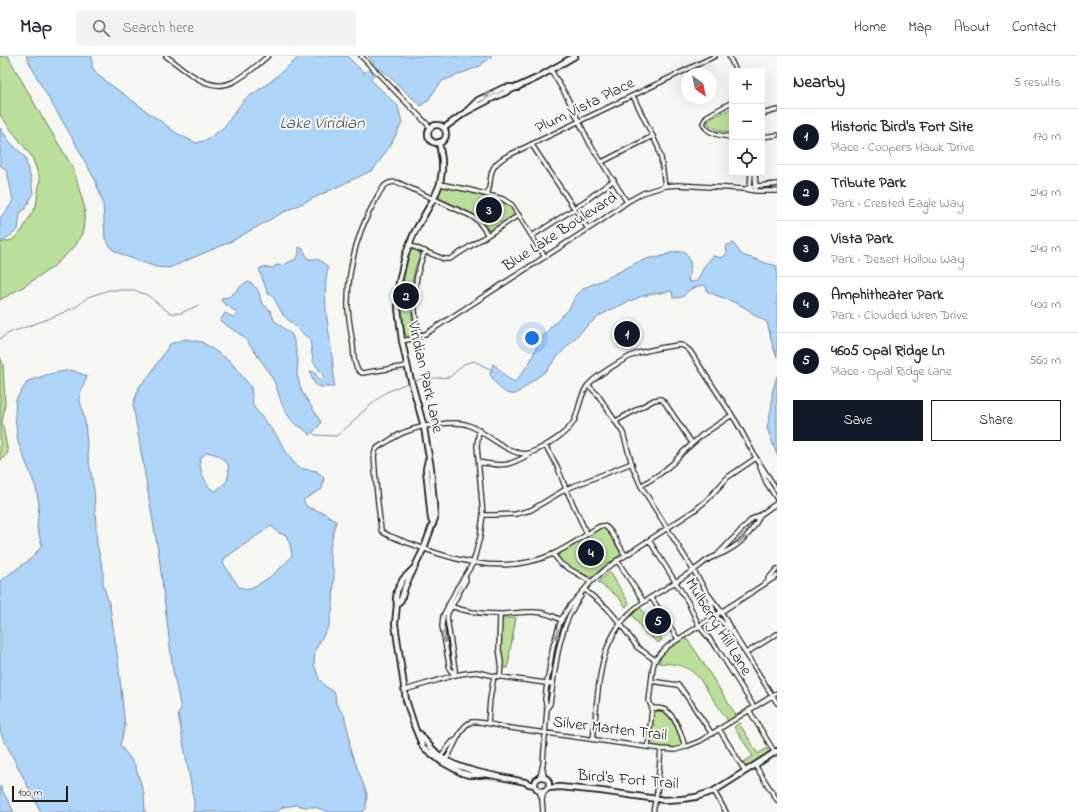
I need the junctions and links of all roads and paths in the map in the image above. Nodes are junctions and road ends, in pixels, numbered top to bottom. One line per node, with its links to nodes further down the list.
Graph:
1 (166, 56): 2 (street)
2 (268, 56)
3 (361, 56): 14 (street)
4 (574, 56): 8 (street)
5 (715, 56): 9 (street, Plum Vista Place)
6 (729, 56): 7 (street)
7 (735, 68)
8 (551, 70): 13 (street); 15 (street)
9 (634, 96): 13 (street, Plum Vista Place); 17 (street)
10 (729, 104): 18 (street)
11 (777, 110): 12 (street)
12 (765, 113)
13 (579, 122): 21 (street, Plum Vista Place); 22 (street)
14 (431, 128): 15 (street); 20 (street)
15 (444, 128): 20 (street)
16 (777, 135): 19 (street)
17 (653, 136): 22 (street); 28 (street)
18 (729, 137)
19 (765, 137)
20 (439, 142): 26 (street, Viridian Park Lane)
21 (532, 144): 33 (street, Plum Vista Place); 36 (street)
22 (602, 162): 25 (street)
23 (751, 176): 30 (street)
24 (755, 176): 29 (street)
25 (614, 180): 35 (street); 36 (street)
26 (440, 184): 33 (street); 34 (street, Viridian Park Lane)
27 (777, 184): 29 (street)
28 (665, 186): 30 (street, Blue Lake Boulevard); 35 (street, Blue Lake Boulevard)
29 (756, 186): 30 (street); 31 (street)
30 (750, 188): 31 (street)
31 (756, 191): 32 (street)
32 (777, 191)
33 (487, 195): 37 (street)
34 (434, 198): 39 (street); 41 (street, Viridian Park Lane); 46 (street)
35 (627, 202): 38 (street, Blue Lake Boulevard)
36 (574, 209): 38 (street); 40 (street)
37 (519, 215): 39 (street); 40 (street)
38 (588, 229): 43 (street, Blue Lake Boulevard)
39 (488, 235): 42 (street)
40 (532, 236): 43 (street)
41 (409, 245): 42 (street); 45 (street, Viridian Park Lane)
42 (425, 251): 44 (street)
43 (545, 256): 44 (street, Blue Lake Boulevard)
44 (420, 336): 45 (street, Blue Lake Boulevard)
45 (402, 341): 46 (street, Viridian Park Lane)
46 (407, 366): 50 (street, Viridian Park Lane)
47 (588, 385): 48 (street); 49 (street); 53 (street)
48 (732, 415): 52 (street); 55 (street)
49 (616, 421): 52 (street); 57 (street)
50 (424, 427): 51 (street); 68 (street, Viridian Park Lane); 68 (street)
51 (479, 430): 54 (street); 56 (street)
52 (692, 443): 58 (street)
53 (545, 445): 54 (street); 59 (street)
54 (531, 453): 56 (street)
55 (756, 458): 60 (street); 61 (street); 65 (street)
56 (479, 462): 63 (street)
57 (632, 463): 58 (street); 59 (street)
58 (641, 486): 65 (street)
59 (566, 489): 63 (street); 66 (street)
60 (777, 490)
61 (777, 500)
62 (777, 504): 64 (street)
63 (483, 515): 73 (street)
64 (760, 515): 71 (street); 71 (street, one-way to 64)
65 (668, 529): 67 (street); 75 (street)
66 (587, 534): 69 (street); 70 (street)
67 (649, 540): 70 (street); 78 (street, Mulberry Hill Lane)
68 (424, 548): 73 (street); 103 (street, Viridian Park Lane)
69 (553, 554): 73 (street); 77 (street)
70 (625, 555): 72 (street)
71 (716, 556): 75 (street)
72 (618, 560): 77 (street); 83 (street)
73 (473, 563): 84 (street)
74 (777, 569): 79 (street)
75 (694, 570): 78 (street); 81 (street)
76 (777, 576): 79 (street)
77 (591, 582): 80 (street)
78 (675, 582): 82 (street); 91 (street, Mulberry Hill Lane)
79 (765, 583): 85 (street)
80 (585, 590): 88 (street); 89 (street); 90 (street)
81 (708, 594): 85 (street); 87 (street)
82 (651, 597): 83 (street); 94 (street)
83 (644, 602): 90 (street)
84 (450, 605): 86 (street); 97 (street)
85 (721, 611): 87 (street); 92 (street)
86 (500, 614): 88 (street); 99 (street)
87 (715, 615): 91 (street); 92 (street)
88 (561, 620): 89 (street); 101 (street, one-way to 101)
89 (566, 623): 102 (street)
90 (620, 623): 96 (street); 116 (street)
91 (699, 626): 94 (street); 107 (street, Mulberry Hill Lane)
92 (733, 633): 95 (street)
93 (777, 634): 95 (street)
94 (678, 639): 96 (street)
95 (746, 654): 105 (street)
96 (655, 660): 100 (street)
97 (454, 675): 98 (street); 103 (street)
98 (494, 676): 99 (street); 111 (street)
99 (500, 677): 101 (street)
100 (651, 681): 109 (street); 114 (street)
101 (547, 683): 102 (street); 108 (street)
102 (553, 684): 108 (street)
103 (405, 690): 121 (street, Viridian Park Lane)
104 (777, 693): 105 (street, Silver Marten Trail)
105 (772, 696): 106 (street); 107 (street, Silver Marten Trail)
106 (777, 703)
107 (754, 707): 110 (street, Silver Marten Trail)
108 (547, 708): 113 (street)
109 (652, 708): 117 (street); 118 (street)
110 (748, 710): 112 (street, Silver Marten Trail); 120 (street)
111 (488, 723): 113 (street, Silver Marten Trail); 115 (street, Silver Marten Trail)
112 (719, 729): 114 (street, Silver Marten Trail); 124 (street)
113 (545, 733): 116 (street, Silver Marten Trail); 125 (street)
114 (712, 734): 118 (street, Silver Marten Trail)
115 (457, 739): 121 (street, Silver Marten Trail); 122 (street, Silver Marten Trail)
116 (594, 739): 117 (street, Silver Marten Trail)
117 (648, 746): 119 (street, Silver Marten Trail)
118 (686, 748): 119 (street, Silver Marten Trail)
119 (661, 749): 129 (street)
120 (776, 752): 123 (street, Bird's Fort Trail)
121 (440, 758): 122 (street, Viridian Park Lane)
122 (445, 762): 126 (street, Viridian Park Lane)
123 (755, 765): 124 (street, Bird's Fort Trail); 130 (street)
124 (745, 771): 128 (street, Bird's Fort Trail)
125 (542, 777): 126 (street); 127 (street)
126 (535, 784): 127 (street)
127 (545, 788): 129 (street, Bird's Fort Trail); 131 (street)
128 (714, 790): 129 (street, Bird's Fort Trail); 133 (street)
129 (656, 799): 132 (street)
130 (777, 800)
131 (543, 812)
132 (653, 812)
133 (726, 812)

